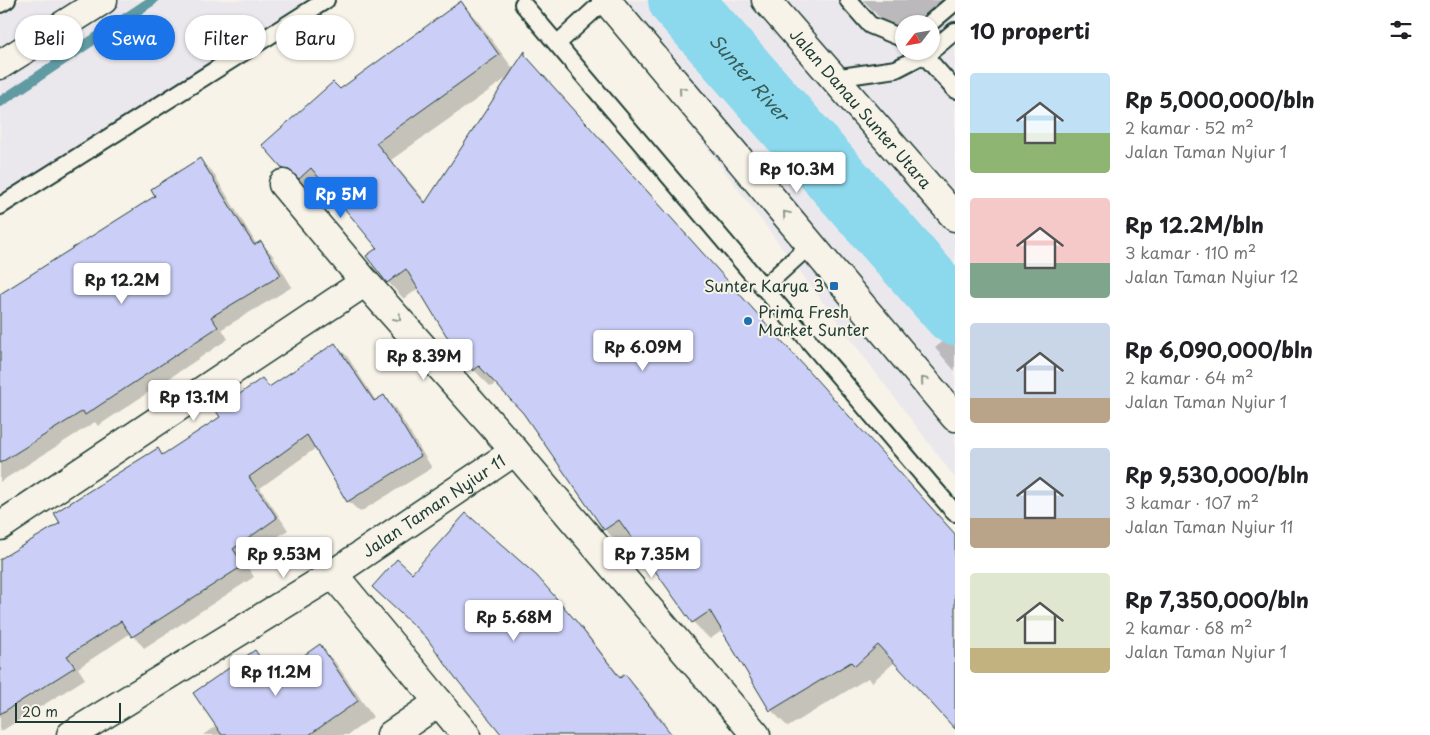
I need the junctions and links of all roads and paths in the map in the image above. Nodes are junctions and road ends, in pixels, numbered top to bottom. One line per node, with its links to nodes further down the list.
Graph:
1 (7, 0): 8 (lane)
2 (326, 0): 21 (lane)
3 (605, 0): 13 (lane); 23 (street, one-way to 3)
4 (766, 0): 18 (street, Jalan Danau Sunter Utara)
5 (848, 0): 12 (lane)
6 (95, 2): 17 (street)
7 (955, 2): 10 (lane)
8 (0, 4)
9 (523, 4): 13 (lane)
10 (940, 15)
11 (955, 31): 14 (lane)
12 (895, 35)
13 (557, 44): 25 (lane)
14 (940, 44)
15 (915, 60): 18 (lane)
16 (934, 60): 19 (lane)
17 (0, 65)
18 (834, 78): 22 (street, Jalan Danau Sunter Utara)
19 (955, 90)
20 (283, 184): 24 (street)
21 (0, 206)
22 (955, 217)
23 (811, 244): 25 (lane); 26 (street, one-way to 23)
24 (365, 282): 27 (street, one-way to 27); 29 (street)
25 (763, 288): 28 (lane)
26 (955, 417)
27 (515, 451): 30 (street, Jalan Taman Nyiur 11); 35 (street)
28 (955, 513)
29 (0, 526)
30 (333, 574): 31 (street); 32 (street, Jalan Taman Nyiur 11)
31 (439, 702): 33 (street); 34 (street)
32 (71, 735)
33 (391, 735)
34 (466, 735)
35 (756, 735)

